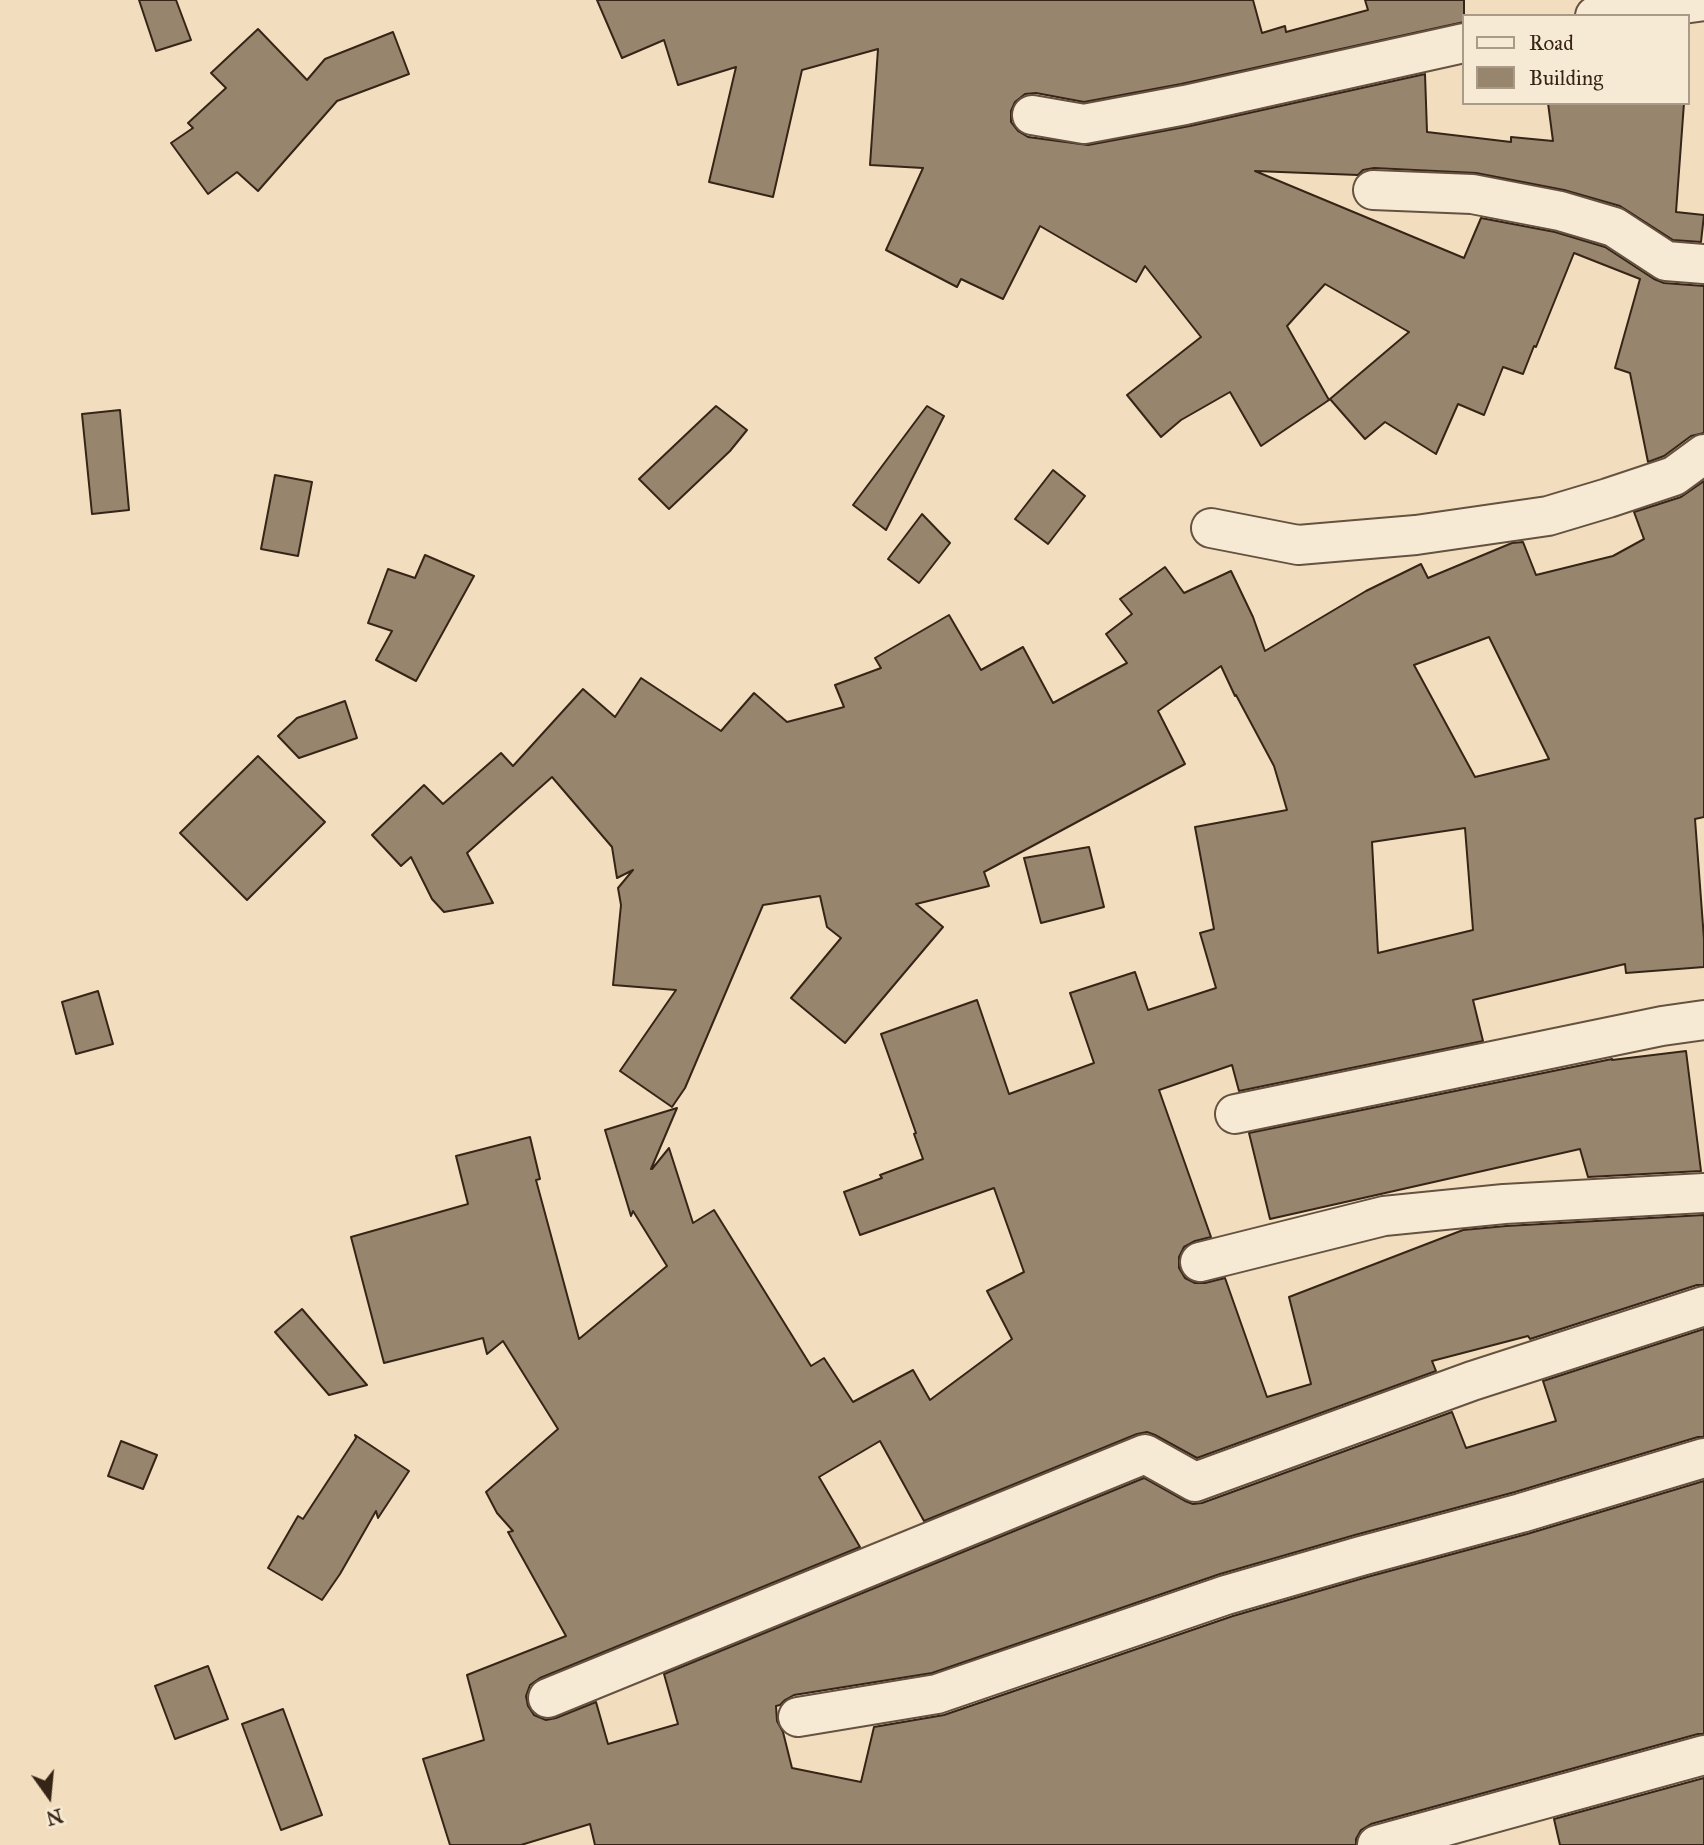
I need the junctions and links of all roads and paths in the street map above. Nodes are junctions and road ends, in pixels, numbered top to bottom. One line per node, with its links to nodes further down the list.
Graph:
1 (1704, 1): 2 (street)
2 (1610, 14)
3 (1462, 43): 4 (street)
4 (1032, 115)
5 (1373, 190): 6 (street)
6 (1704, 264)
7 (1704, 454): 8 (street)
8 (1211, 528)
9 (1704, 1020): 10 (street)
10 (1235, 1114)
11 (1704, 1192): 12 (street)
12 (1200, 1262)
13 (1704, 1306): 15 (street)
14 (1704, 1458): 16 (street)
15 (548, 1698)
16 (798, 1717)
17 (1704, 1755): 18 (street)
18 (1377, 1845)

